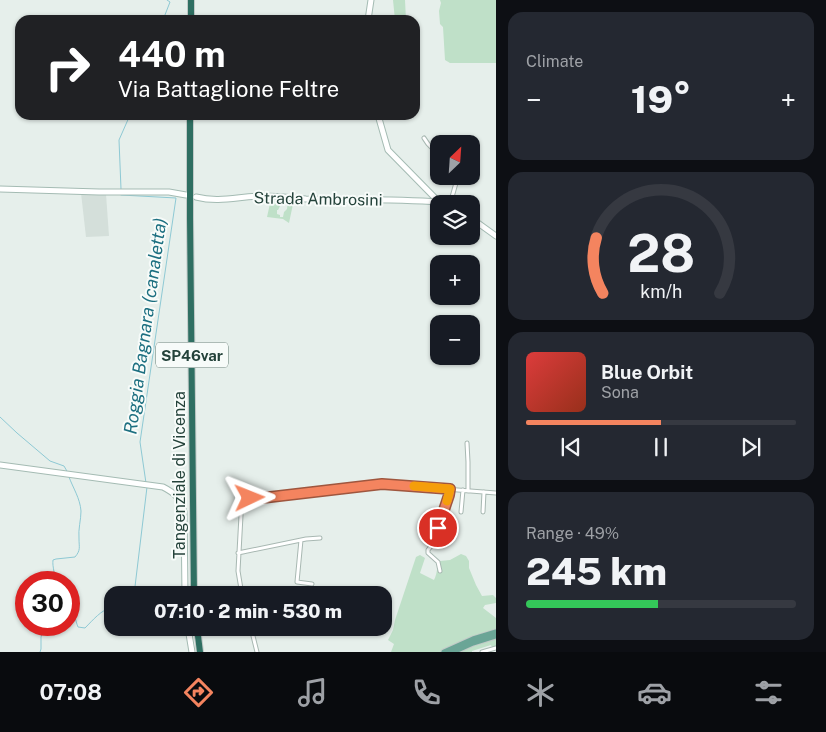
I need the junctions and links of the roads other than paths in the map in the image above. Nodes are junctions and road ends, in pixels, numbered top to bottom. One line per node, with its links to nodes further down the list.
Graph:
1 (191, 0): 3 (highway)
2 (371, 0): 4 (street)
3 (191, 15)
4 (369, 15)
5 (190, 120): 33 (highway, Tangenziale di Vicenza / SP46var)
6 (379, 120): 11 (street)
7 (424, 138): 8 (street)
8 (430, 146)
9 (0, 189): 10 (street)
10 (186, 194)
11 (433, 195)
12 (196, 197): 13 (street, Strada Ambrosini)
13 (430, 202)
14 (480, 224): 15 (street)
15 (496, 236)
16 (467, 443): 20 (street)
17 (0, 465): 32 (street)
18 (450, 489): 19 (street); 24 (street); 30 (street)
19 (463, 490): 20 (street); 25 (street)
20 (468, 491): 21 (street)
21 (484, 492): 22 (street); 26 (street)
22 (496, 493)
23 (237, 496): 24 (street)
24 (242, 497): 29 (street)
25 (461, 512)
26 (483, 512)
27 (320, 538): 28 (street)
28 (301, 540): 29 (street); 31 (street)
29 (238, 553): 34 (street)
30 (440, 571)
31 (312, 584)
32 (186, 586)
33 (194, 586)
34 (240, 586)
35 (496, 632): 44 (main road)
36 (189, 636): 41 (street)
37 (198, 636): 42 (highway)
38 (253, 636): 43 (street)
39 (496, 636): 45 (main road)
40 (496, 648): 46 (street)
41 (192, 652)
42 (200, 652)
43 (257, 652)
44 (444, 652)
45 (453, 652)
46 (482, 652)

